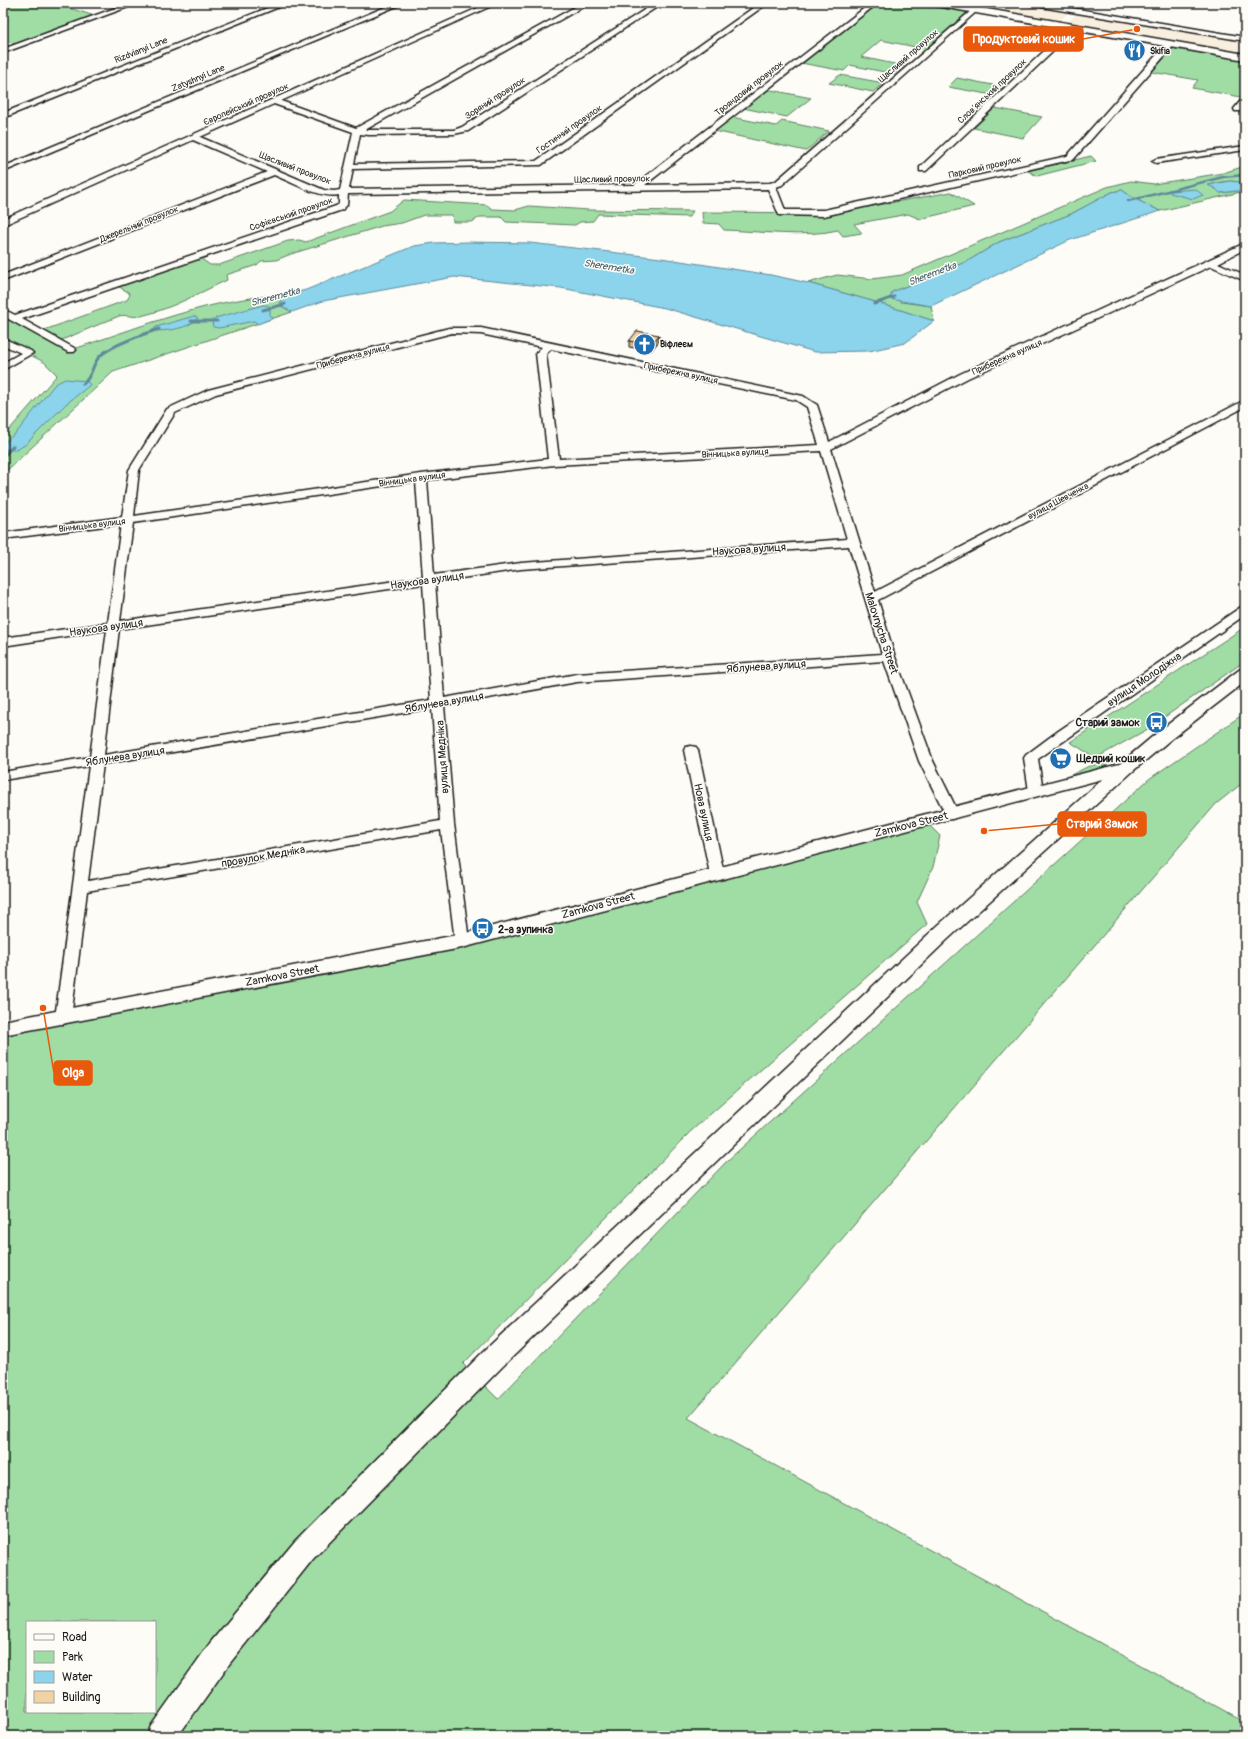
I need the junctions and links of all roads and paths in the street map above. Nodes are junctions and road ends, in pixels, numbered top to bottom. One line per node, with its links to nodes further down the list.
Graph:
1 (136, 3): 19 (street)
2 (286, 3): 25 (street, Rizdvianyi Lane)
3 (401, 3): 31 (street, Zatyshnyi Lane)
4 (496, 3): 23 (street, Європейський провулок)
5 (587, 3): 26 (street)
6 (660, 3): 26 (street, Зоряний провулок)
7 (765, 3): 30 (street, Гостинний провулок)
8 (875, 3): 35 (street, Трояндовий провулок)
9 (936, 3): 12 (main road)
10 (1030, 3): 13 (street)
11 (1086, 3): 13 (street)
12 (975, 10): 14 (main road); 34 (street, Щасливий провулок)
13 (1077, 12): 14 (street); 16 (street)
14 (1062, 25): 15 (main road)
15 (1075, 27): 18 (main road); 32 (street, Словʼянський провулок)
16 (1245, 39)
17 (8, 42): 19 (street)
18 (1171, 44): 21 (main road); 34 (street, Парковий провулок)
19 (18, 45): 20 (street)
20 (3, 51)
21 (1245, 57)
22 (1245, 101): 24 (street)
23 (274, 102): 26 (street, Зоряний провулок); 27 (street, Європейський провулок)
24 (1238, 109)
25 (3, 116)
26 (357, 131): 30 (street, Софієвський провулок)
27 (195, 138): 33 (street, Щасливий провулок); 37 (street, Європейський провулок)
28 (1245, 148): 29 (street)
29 (1156, 161)
30 (349, 167): 36 (street, Софієвський провулок)
31 (3, 170)
32 (923, 170)
33 (274, 172): 36 (street, Щасливий провулок); 40 (street, Джерельний провулок)
34 (771, 186): 35 (street, Щасливий провулок)
35 (635, 189): 36 (street, Щасливий провулок)
36 (344, 192): 43 (street, Софієвський провулок)
37 (3, 222)
38 (1245, 246): 39 (street, Прибережна вулиця)
39 (1211, 263): 41 (street); 49 (street, Прибережна вулиця)
40 (3, 278)
41 (1245, 278)
42 (3, 312): 43 (street)
43 (14, 318): 46 (street)
44 (3, 340): 47 (street)
45 (548, 345): 49 (street, Прибережна вулиця); 50 (street); 52 (street, Прибережна вулиця)
46 (71, 350)
47 (3, 367)
48 (1245, 403): 56 (street, вулиця Шевченка)
49 (824, 448): 50 (street, Вінницька вулиця); 54 (street, Malovnycha Street)
50 (554, 462): 51 (street, Вінницька вулиця)
51 (421, 477): 52 (street, Вінницька вулиця); 55 (street, вулиця Медніка)
52 (128, 520): 53 (street, Вінницька вулиця); 58 (street, Прибережна вулиця)
53 (3, 536)
54 (853, 542): 55 (street, Наукова вулиця); 56 (street, Malovnycha Street)
55 (429, 580): 58 (street, Наукова вулиця); 62 (street, вулиця Медніка)
56 (871, 599): 60 (street, Malovnycha Street)
57 (1245, 610): 67 (street, вулиця Молодіжна)
58 (114, 625): 59 (street, Наукова вулиця); 64 (street, Прибережна вулиця)
59 (3, 642)
60 (889, 657): 62 (street, Яблунева вулиця); 68 (street, Malovnycha Street)
61 (1245, 674): 65 (main road)
62 (438, 703): 64 (street, Яблунева вулиця); 69 (street, вулиця Медніка)
63 (691, 750): 70 (street, Нова вулиця)
64 (96, 761): 66 (street, Яблунева вулиця); 71 (street, Прибережна вулиця)
65 (1127, 767): 67 (street, Zamkova Street); 75 (main road)
66 (3, 776)
67 (1041, 790): 68 (street, Zamkova Street)
68 (952, 814): 70 (street, Zamkova Street)
69 (447, 824): 71 (street, провулок Медніка); 72 (street, вулиця Медніка)
70 (716, 874): 72 (street, Zamkova Street)
71 (80, 887): 73 (street, Прибережна вулиця)
72 (462, 941): 73 (street, Zamkova Street)
73 (63, 1018): 74 (street, Zamkova Street)
74 (3, 1028)
75 (161, 1736)

